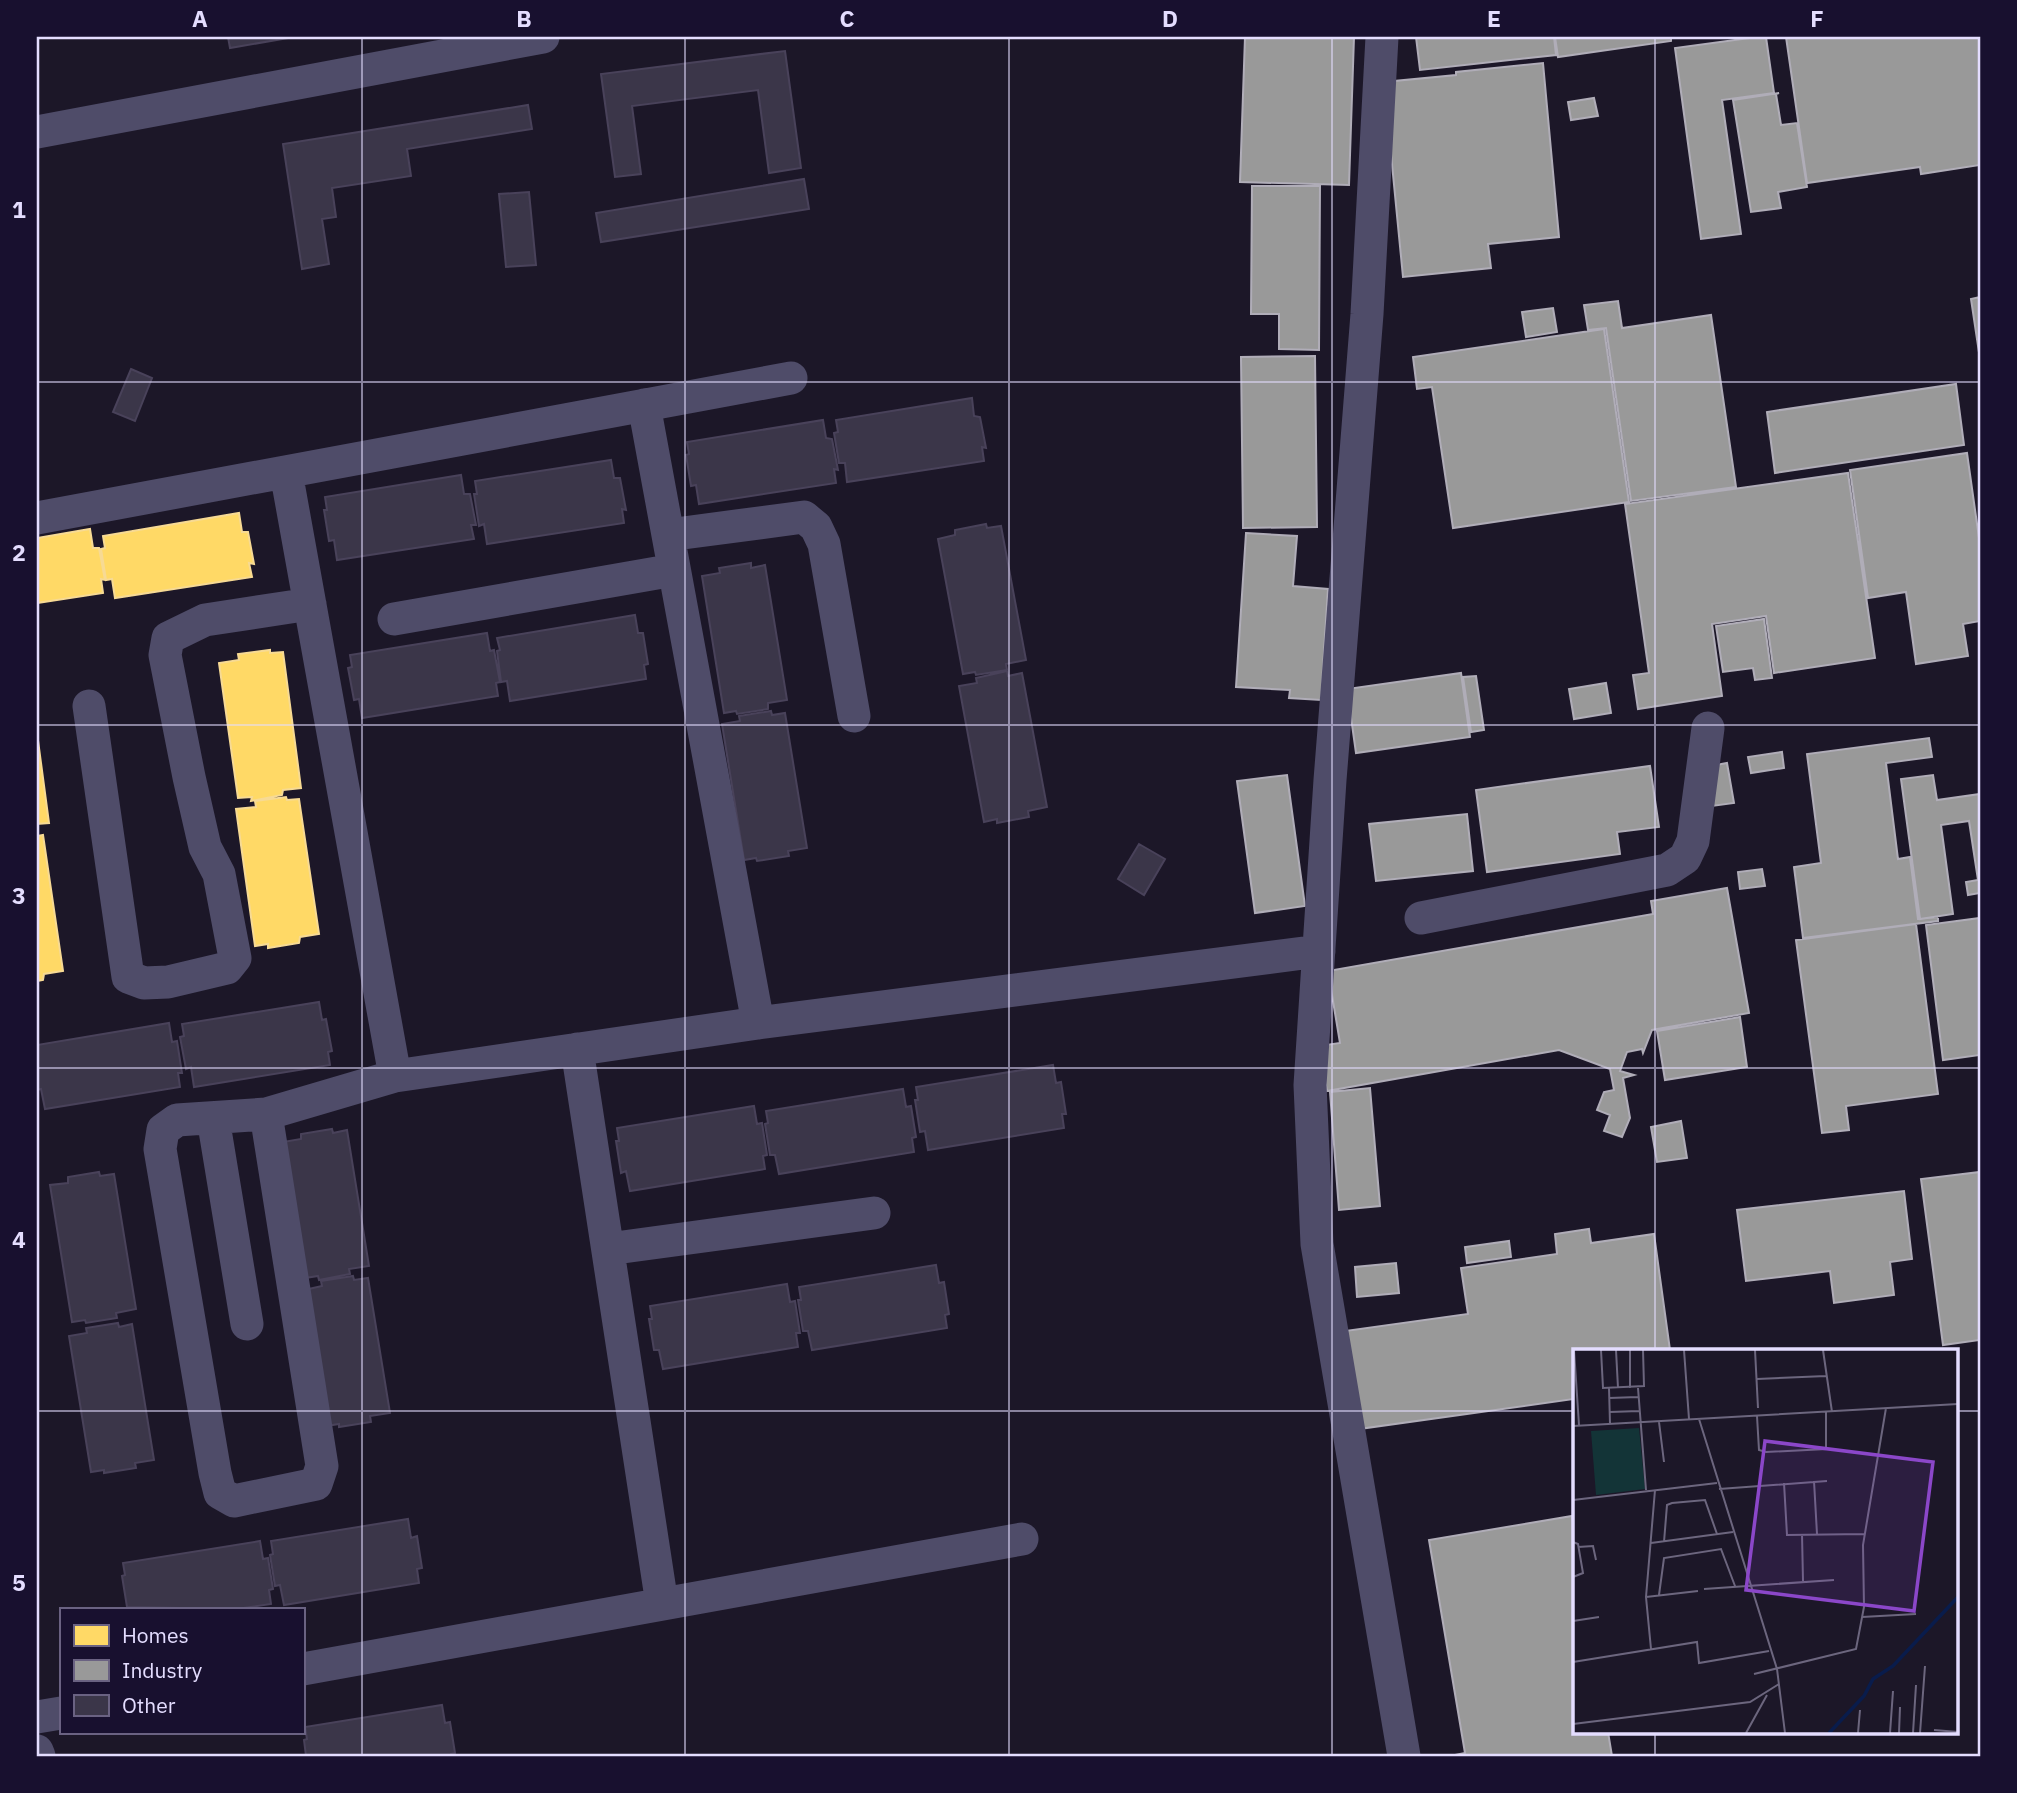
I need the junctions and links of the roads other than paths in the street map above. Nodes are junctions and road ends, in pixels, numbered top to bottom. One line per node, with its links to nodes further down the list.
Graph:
1 (542, 37): 3 (street)
2 (1382, 37): 16 (street)
3 (37, 132)
4 (791, 378): 5 (street)
5 (644, 405): 6 (street); 8 (street)
6 (286, 472): 7 (street); 10 (street)
7 (37, 518)
8 (667, 535): 9 (street); 13 (street)
9 (674, 570): 11 (street); 17 (street)
10 (310, 604): 12 (street); 19 (street)
11 (394, 619)
12 (89, 706)
13 (854, 716)
14 (1708, 728): 15 (street)
15 (1421, 918)
16 (1319, 951): 17 (street); 32 (street)
17 (758, 1023): 18 (street)
18 (577, 1049): 19 (street); 23 (street)
19 (395, 1076): 20 (street)
20 (266, 1114): 21 (street); 21 (street)
21 (213, 1118): 24 (street)
22 (874, 1213): 23 (street)
23 (608, 1249): 26 (street)
24 (247, 1324)
25 (1022, 1539): 26 (street)
26 (662, 1604): 27 (street)
27 (304, 1669)
28 (60, 1713): 29 (street)
29 (37, 1717)
30 (37, 1751): 31 (street)
31 (39, 1756)
32 (1404, 1756)

